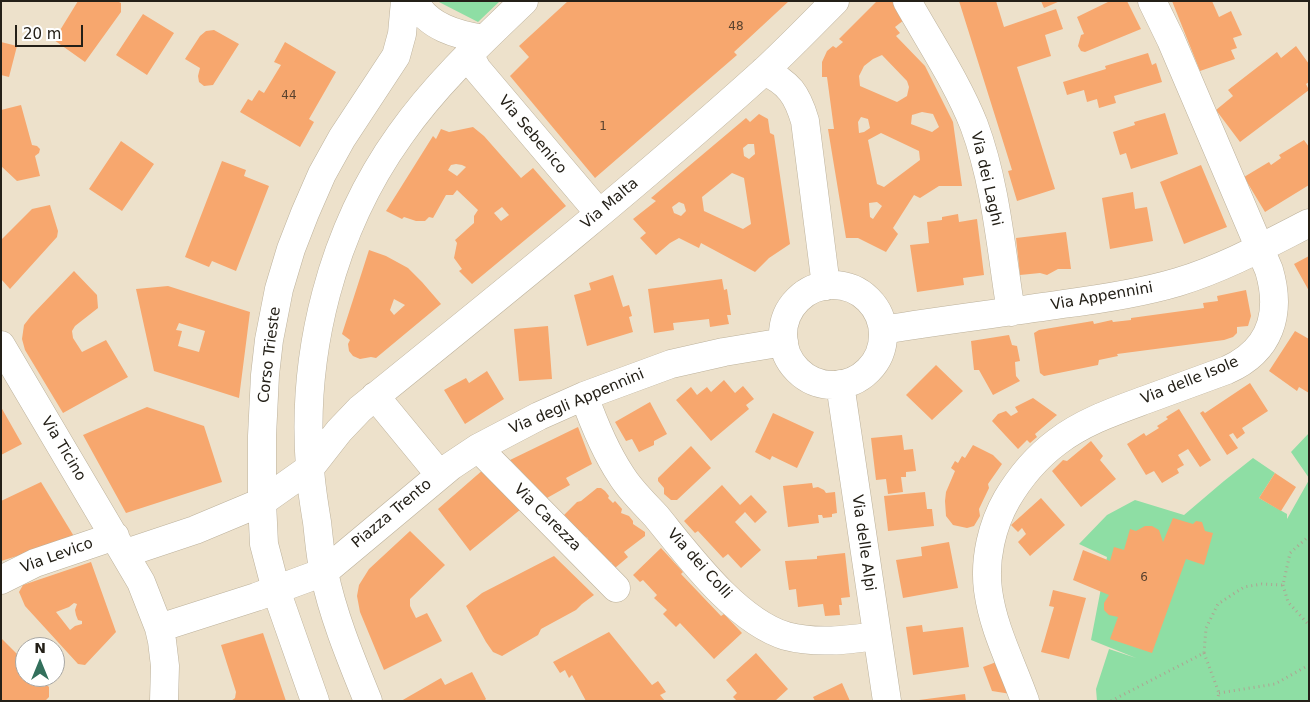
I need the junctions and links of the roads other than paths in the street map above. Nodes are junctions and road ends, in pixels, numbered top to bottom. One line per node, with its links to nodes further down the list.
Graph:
1 (405, 1): 23 (street, Corso Trieste)
2 (414, 1): 7 (street)
3 (524, 1): 7 (street)
4 (835, 1): 8 (street, Via Malta)
5 (907, 1): 13 (street, Via dei Laghi)
6 (1152, 1): 11 (street, Via delle Isole)
7 (476, 47): 9 (street, Via Sebenico); 21 (street)
8 (764, 71): 9 (street, Via Malta); 12 (street)
9 (599, 214): 18 (street, Via Malta)
10 (1309, 223): 11 (street, Via Appennini)
11 (1259, 249): 13 (street, Via Appennini); 31 (street, Via delle Isole)
12 (826, 286): 14 (street); 15 (street)
13 (1011, 312): 14 (street, Via Appennini)
14 (883, 330): 17 (street)
15 (784, 342): 17 (street); 19 (street, Via degli Appennini)
16 (1, 345): 24 (street, Via Ticino)
17 (840, 384): 30 (street, Via delle Alpi)
18 (375, 396): 21 (street); 22 (street, Piazza Trento)
19 (584, 396): 20 (street, Via degli Appennini); 30 (street, Via dei Colli)
20 (478, 448): 22 (street, Via degli Appennini); 27 (street, Via Carezza)
21 (310, 468): 23 (street); 25 (street)
22 (440, 475): 25 (street, Piazza Trento)
23 (262, 502): 24 (street); 28 (street, Corso Trieste)
24 (120, 545): 26 (street, Via Levico); 29 (street)
25 (324, 572): 28 (street, Piazza Trento); 34 (street)
26 (1, 580)
27 (616, 588)
28 (276, 590): 29 (street, Piazza Trento); 33 (street, Corso Trieste)
29 (159, 628): 32 (street)
30 (877, 636): 35 (street, Via delle Alpi)
31 (1022, 694)
32 (164, 701)
33 (316, 701)
34 (368, 701)
35 (886, 701)

